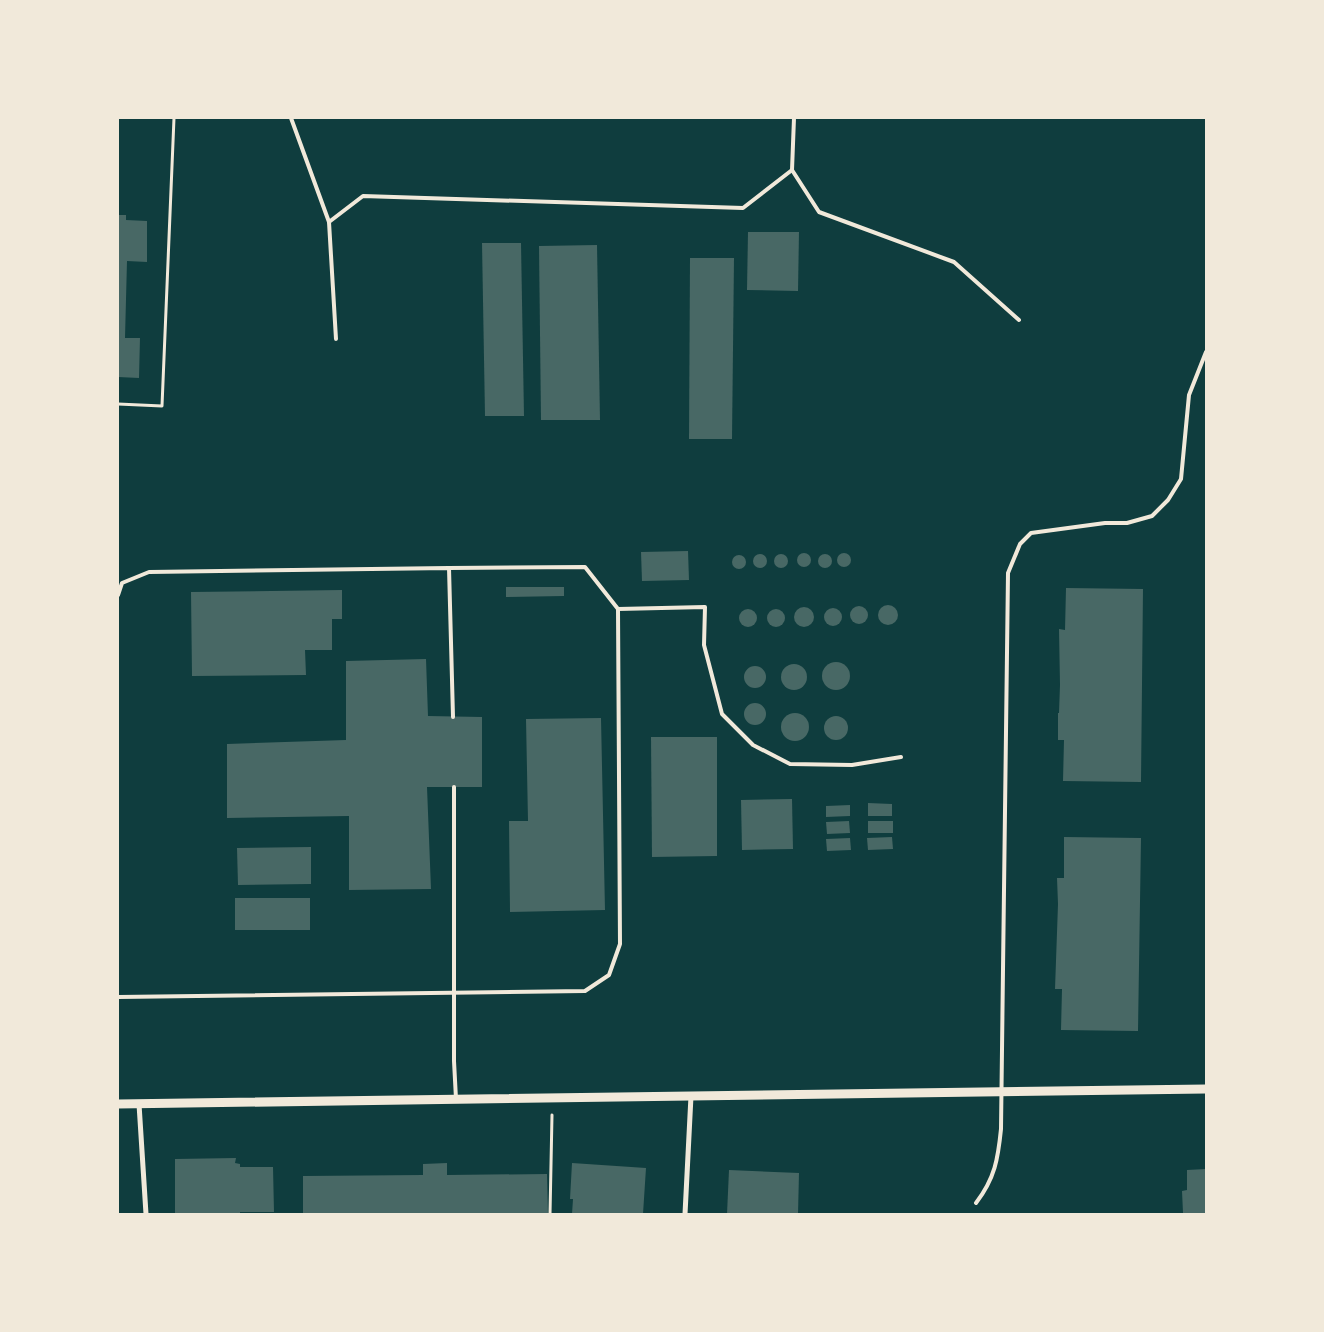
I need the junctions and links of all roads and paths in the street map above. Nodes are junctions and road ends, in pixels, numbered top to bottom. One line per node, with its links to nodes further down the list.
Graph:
1 (174, 118): 9 (path)
2 (291, 118): 5 (lane)
3 (794, 118): 4 (lane)
4 (792, 170): 5 (lane); 6 (lane)
5 (329, 222): 7 (lane)
6 (1019, 320)
7 (336, 339)
8 (1206, 352): 19 (lane)
9 (118, 404)
10 (449, 568): 11 (lane); 12 (lane); 13 (lane)
11 (118, 595)
12 (618, 609): 14 (lane); 16 (lane)
13 (453, 717)
14 (901, 756)
15 (454, 787): 16 (lane)
16 (456, 993): 17 (lane); 22 (lane)
17 (118, 997)
18 (1206, 1089): 19 (street)
19 (1001, 1091): 20 (street); 25 (lane)
20 (691, 1096): 21 (street); 28 (street)
21 (552, 1097): 22 (street); 27 (path)
22 (456, 1099): 24 (street)
23 (118, 1104): 24 (street)
24 (139, 1104): 26 (street)
25 (976, 1203)
26 (146, 1214)
27 (550, 1214)
28 (685, 1214)

